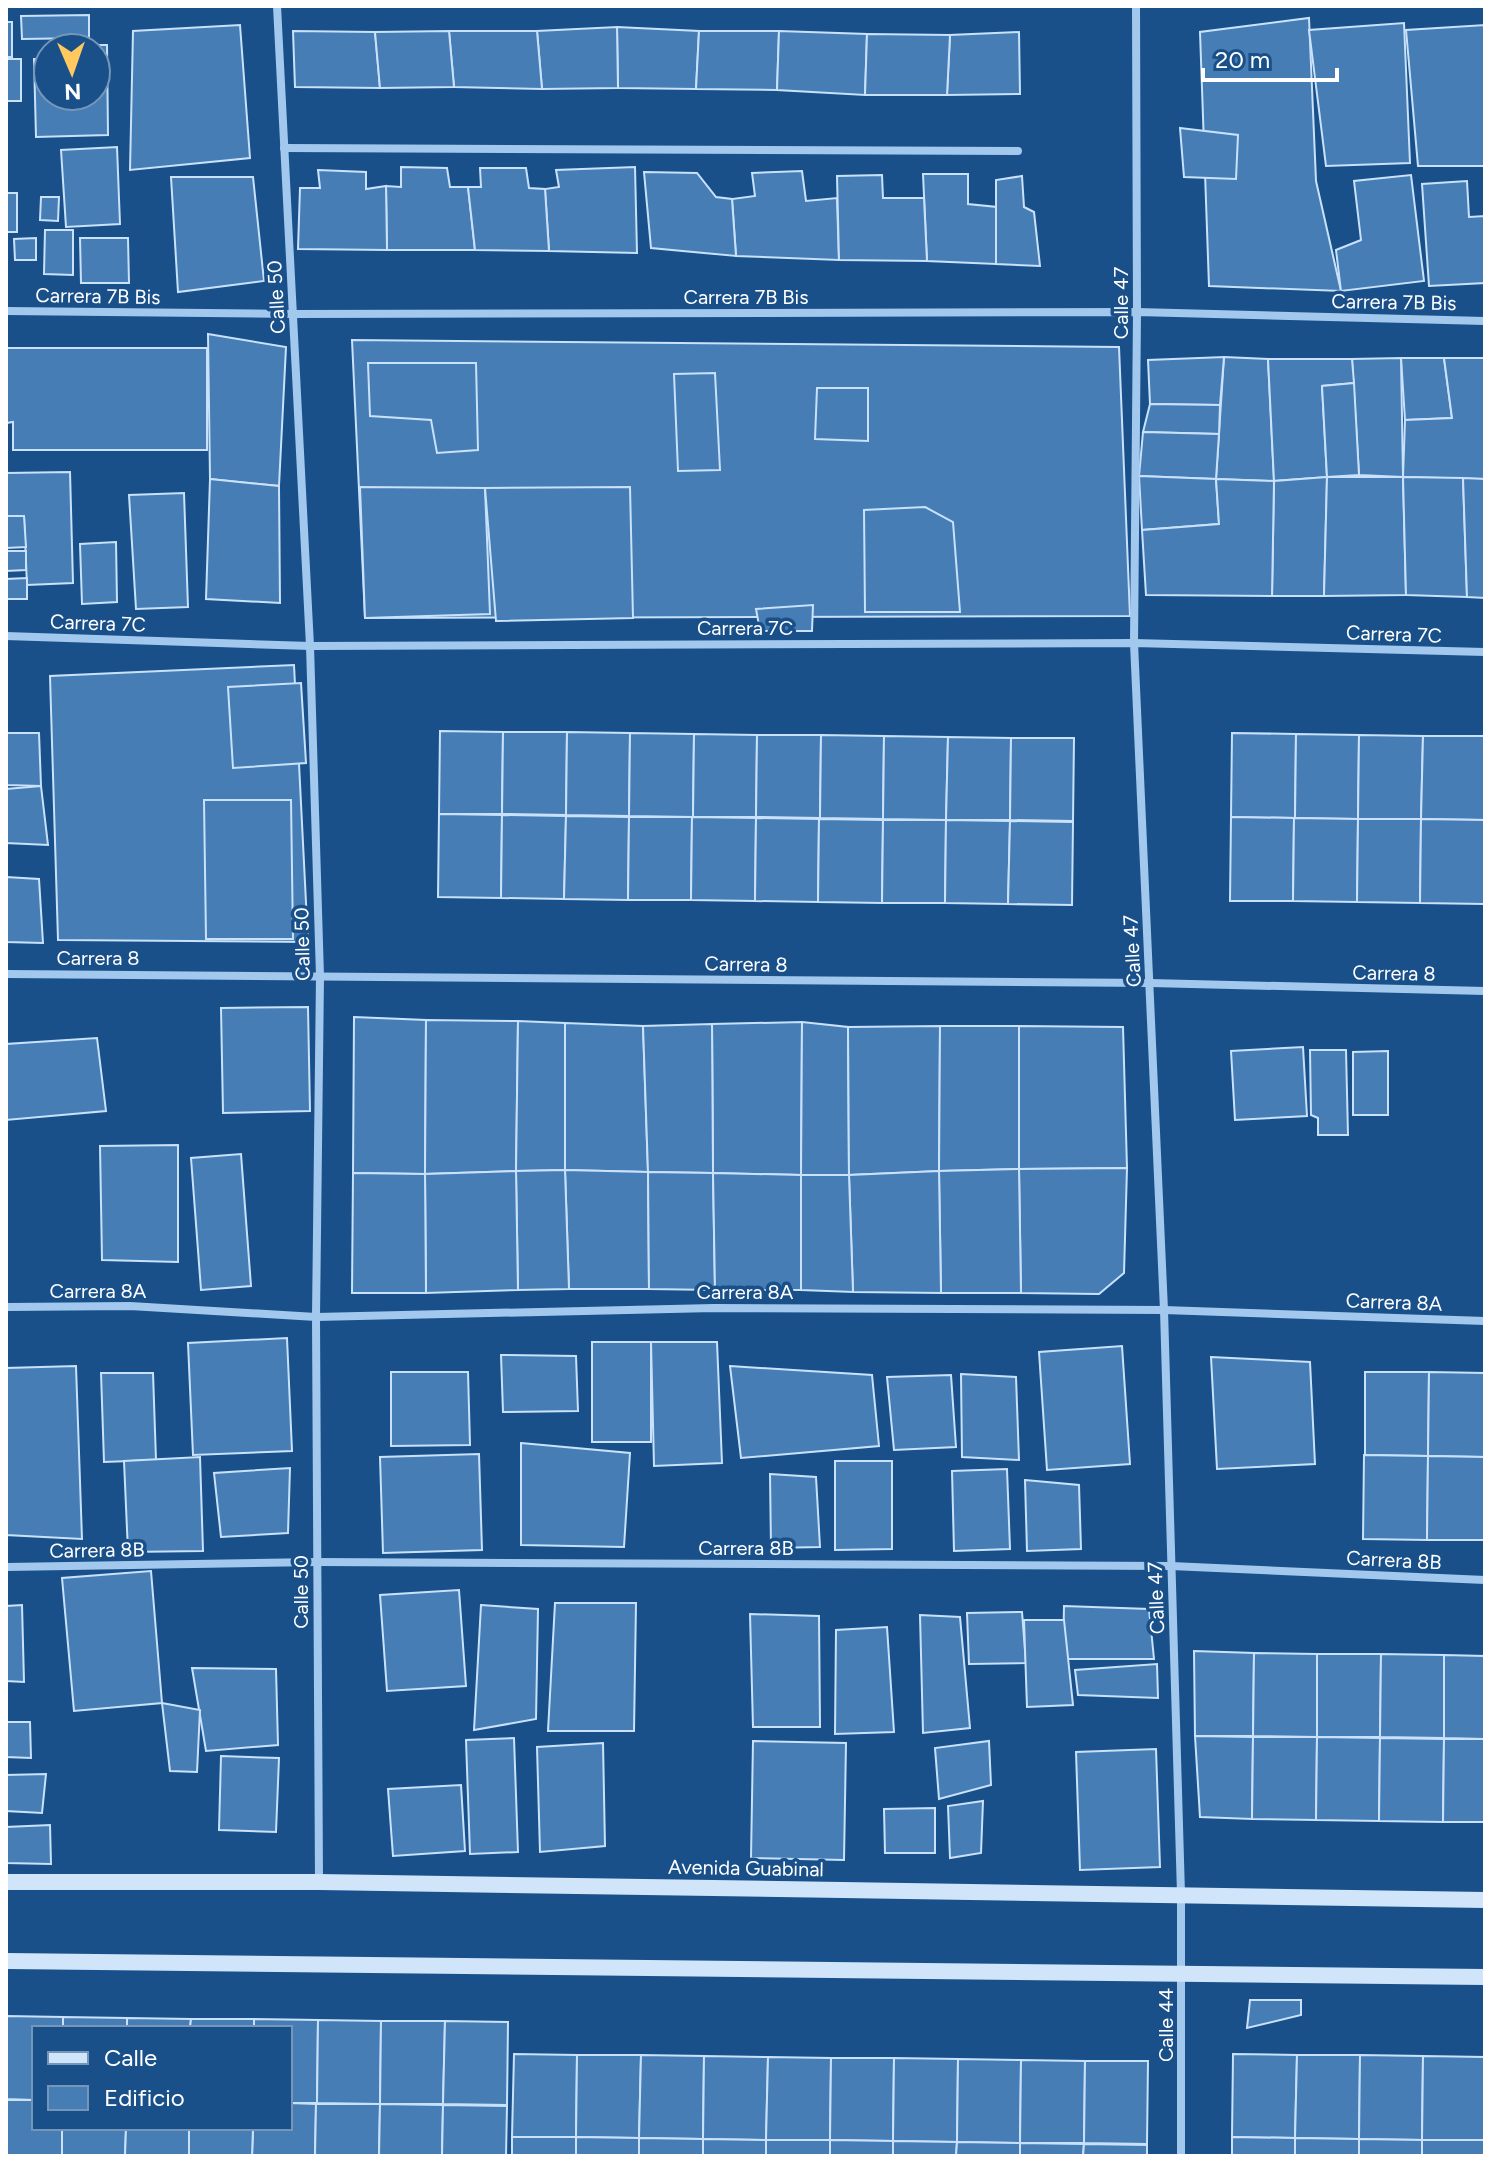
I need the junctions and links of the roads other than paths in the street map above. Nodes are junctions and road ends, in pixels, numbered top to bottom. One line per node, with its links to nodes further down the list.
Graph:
1 (277, 6): 3 (street, Calle 50)
2 (1136, 6): 6 (street, Calle 47)
3 (284, 148): 4 (street); 7 (street, Calle 50)
4 (1018, 151)
5 (6, 311): 7 (street, Carrera 7B Bis)
6 (1137, 312): 7 (street, Carrera 7B Bis); 8 (street, Carrera 7B Bis); 10 (street, Calle 47)
7 (293, 314): 11 (street, Calle 50)
8 (1485, 321)
9 (6, 636): 11 (street, Carrera 7C)
10 (1134, 643): 11 (street, Carrera 7C); 12 (street, Carrera 7C); 15 (street, Calle 47)
11 (310, 646): 14 (street, Calle 50)
12 (1485, 652)
13 (6, 974): 14 (street, Carrera 8)
14 (320, 976): 15 (street, Carrera 8); 19 (street, Calle 50)
15 (1150, 983): 16 (street, Carrera 8); 18 (street, Calle 47)
16 (1485, 991)
17 (6, 1307): 19 (street, Carrera 8A)
18 (1164, 1310): 19 (street, Carrera 8A); 20 (street, Carrera 8A); 22 (street, Calle 47)
19 (316, 1317): 21 (street, Calle 50)
20 (1485, 1321)
21 (317, 1562): 22 (street, Carrera 8B); 23 (street, Carrera 8B); 26 (street, Calle 50)
22 (1171, 1566): 24 (street, Carrera 8B); 27 (street, Calle 47)
23 (6, 1567)
24 (1485, 1580)
25 (6, 1882): 26 (main road, Avenida Guabinal)
26 (319, 1882): 27 (main road, Avenida Guabinal)
27 (1181, 1894): 28 (main road, Avenida Guabinal); 30 (street, Calle 44)
28 (1485, 1900)
29 (6, 1961): 30 (main road)
30 (1182, 1974): 31 (main road); 32 (street, Calle 44)
31 (1485, 1977)
32 (1181, 2156)

